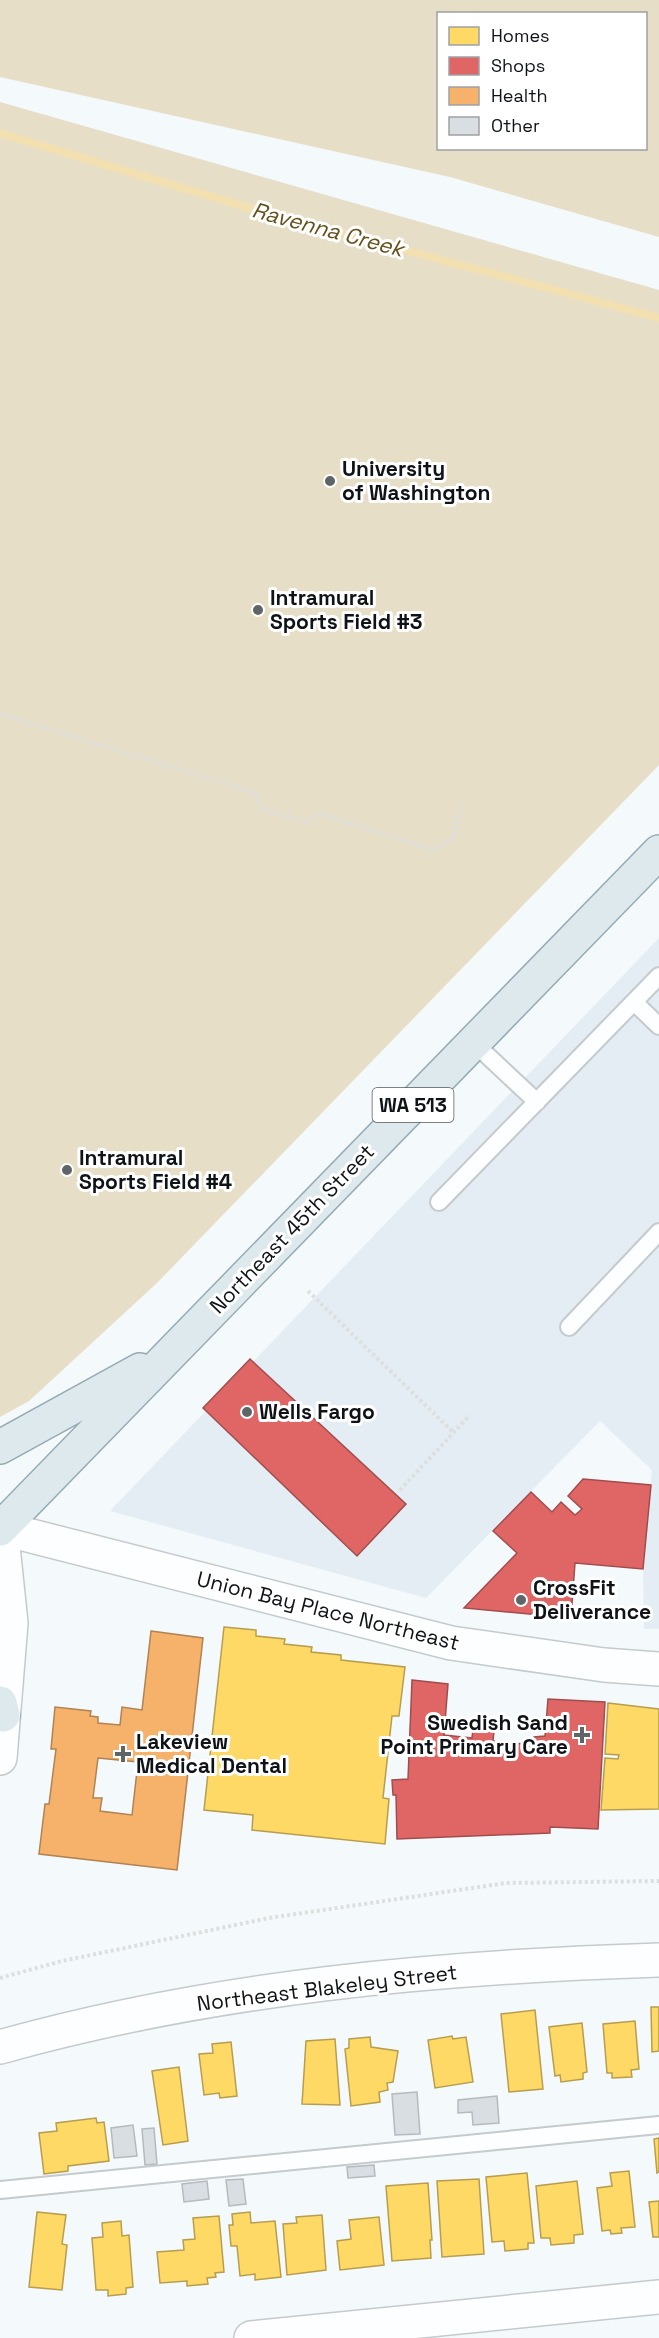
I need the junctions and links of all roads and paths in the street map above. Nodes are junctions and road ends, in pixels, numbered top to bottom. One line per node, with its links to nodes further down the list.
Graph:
1 (0, 714): 2 (path)
2 (462, 803)
3 (659, 852): 7 (main road, Northeast 45th Street / WA 513)
4 (659, 976): 5 (lane)
5 (634, 1002): 6 (lane); 8 (lane)
6 (659, 1026)
7 (474, 1043): 8 (lane); 13 (main road, Northeast 45th Street / WA 513)
8 (537, 1102): 9 (lane)
9 (439, 1202)
10 (659, 1232): 12 (lane)
11 (308, 1291): 15 (path)
12 (569, 1327)
13 (172, 1351): 16 (main road); 18 (main road, Northeast 45th Street / WA 513)
14 (470, 1415): 15 (path)
15 (454, 1433): 17 (path)
16 (0, 1447)
17 (400, 1490)
18 (0, 1529): 19 (street, Union Bay Place Northeast); 20 (street)
19 (659, 1668)
20 (2, 1709): 21 (street)
21 (0, 1758)
22 (659, 1881): 24 (path)
23 (659, 1960): 25 (street, Northeast Blakeley Street)
24 (0, 1978)
25 (0, 2047)
26 (659, 2125): 27 (lane)
27 (0, 2190)
28 (659, 2297): 29 (street)
29 (264, 2337)

